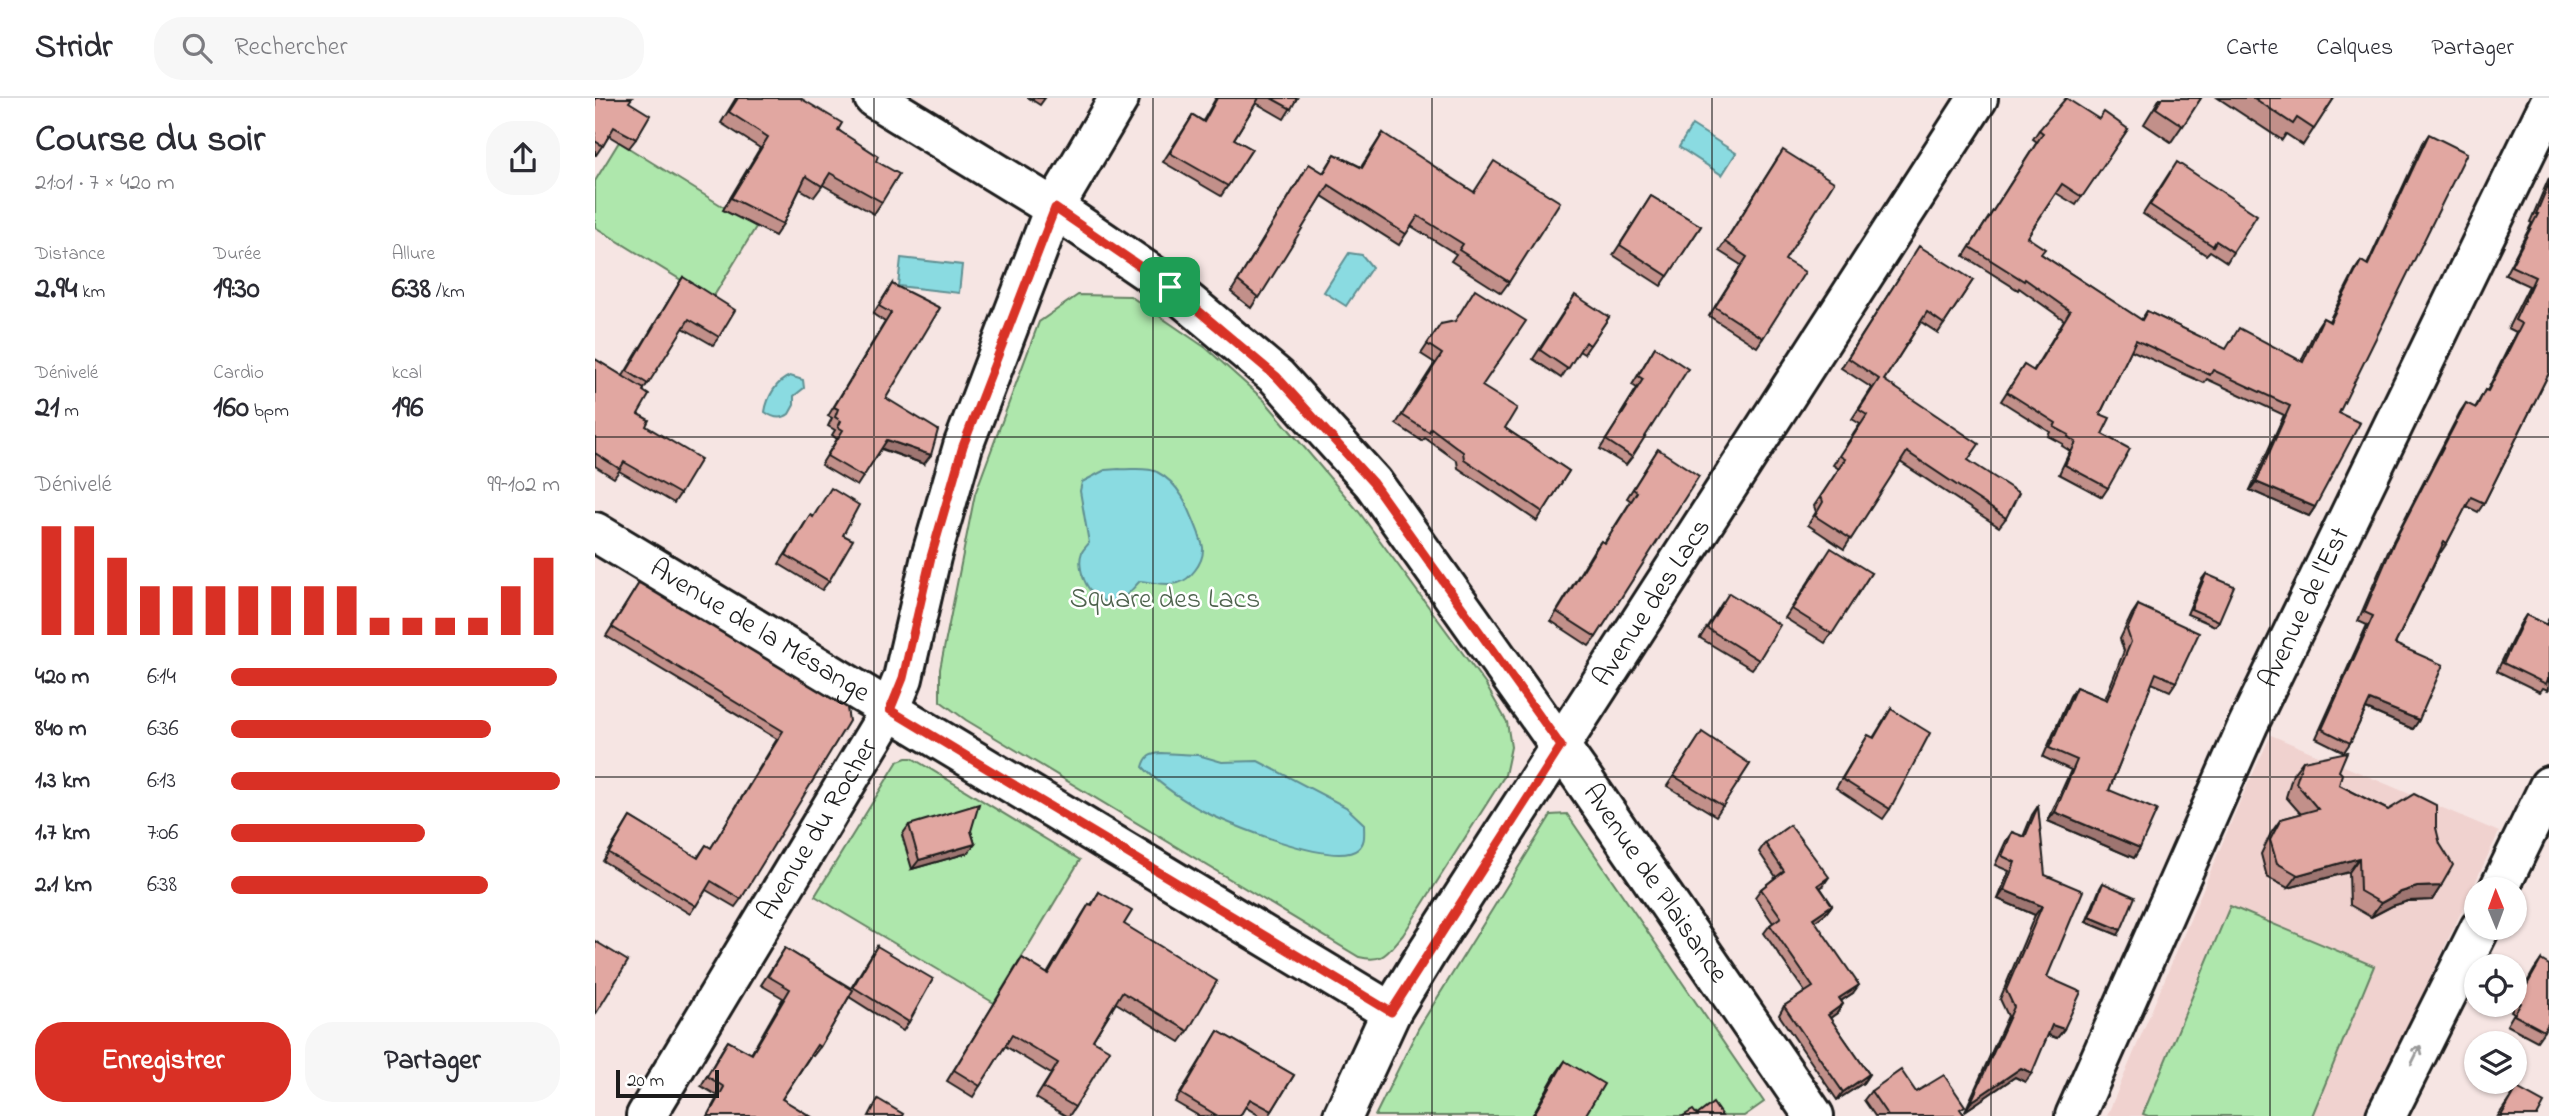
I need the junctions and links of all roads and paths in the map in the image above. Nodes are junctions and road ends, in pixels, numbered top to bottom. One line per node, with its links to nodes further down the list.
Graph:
1 (874, 98): 6 (street, Avenue de Plaisance)
2 (1119, 98): 6 (street, Avenue du Rocher)
3 (1977, 98): 9 (street, Avenue des Lacs)
4 (2542, 98): 5 (street)
5 (2549, 103): 17 (street, Avenue de l'Est)
6 (1055, 208): 8 (street, Avenue du Rocher); 9 (street, Avenue de Plaisance)
7 (595, 532): 8 (street, Avenue de la Mésange)
8 (890, 710): 13 (street, Avenue de la Mésange); 14 (street, Avenue du Rocher)
9 (1561, 746): 13 (street, Avenue des Lacs); 16 (street, Avenue de Plaisance)
10 (2549, 786): 11 (street)
11 (2505, 877)
12 (2474, 940): 18 (street, one-way to 12)
13 (1391, 1012): 15 (street, Avenue des Lacs)
14 (646, 1116)
15 (1343, 1116)
16 (1814, 1116)
17 (2075, 1116)
18 (2386, 1116)

